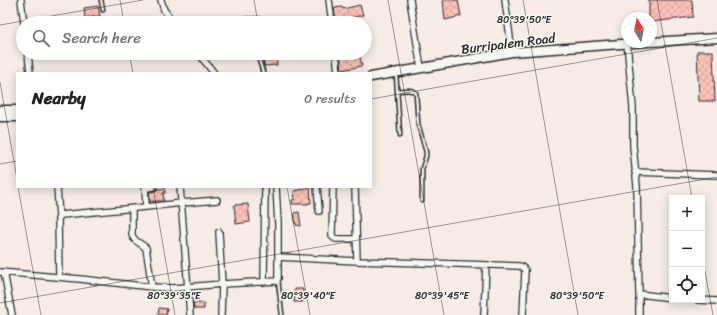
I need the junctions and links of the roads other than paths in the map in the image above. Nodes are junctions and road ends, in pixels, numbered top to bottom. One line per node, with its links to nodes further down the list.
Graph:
1 (21, 0): 8 (street)
2 (101, 0): 7 (lane)
3 (161, 0): 9 (street)
4 (329, 0): 10 (street)
5 (410, 0): 20 (street)
6 (505, 0): 15 (street)
7 (104, 10)
8 (23, 16)
9 (169, 16)
10 (331, 16)
11 (717, 38): 12 (main road, Burripalem Road)
12 (657, 42)
13 (621, 43): 15 (main road, Burripalem Road)
14 (627, 48): 33 (street)
15 (512, 52): 20 (main road, Burripalem Road)
16 (29, 60): 21 (street)
17 (204, 60): 22 (street)
18 (259, 60): 23 (lane)
19 (337, 60): 24 (street)
20 (421, 68): 25 (main road, Burripalem Road)
21 (30, 72)
22 (213, 72)
23 (263, 72)
24 (338, 72)
25 (396, 75): 26 (main road, Burripalem Road); 27 (lane)
26 (372, 77)
27 (397, 91): 32 (lane); 44 (lane)
28 (0, 110): 29 (main road)
29 (16, 110)
30 (0, 117): 31 (main road)
31 (16, 117)
32 (400, 135)
33 (636, 172): 34 (street); 62 (street)
34 (717, 174)
35 (57, 188): 49 (street)
36 (145, 188): 46 (street)
37 (180, 188): 45 (street)
38 (265, 188): 58 (street)
39 (276, 188): 52 (street)
40 (317, 188): 48 (street)
41 (332, 188): 51 (street)
42 (355, 188): 51 (street)
43 (217, 200): 45 (street)
44 (422, 201)
45 (182, 203): 46 (street); 60 (street)
46 (146, 207): 47 (street)
47 (132, 208): 49 (street); 61 (street)
48 (319, 211)
49 (59, 216): 56 (street)
50 (219, 232): 59 (street)
51 (356, 238): 53 (street)
52 (278, 257): 53 (street); 57 (street)
53 (357, 261): 54 (street)
54 (486, 265): 70 (street); 71 (street)
55 (2, 272): 56 (street); 66 (street)
56 (59, 278): 61 (street)
57 (278, 279): 58 (street); 69 (lane)
58 (264, 282): 59 (street)
59 (222, 284): 60 (street); 68 (street)
60 (187, 287): 61 (street); 67 (street)
61 (152, 288)
62 (639, 294): 63 (street); 72 (street)
63 (669, 298)
64 (705, 300): 65 (street)
65 (717, 301)
66 (12, 315)
67 (190, 315)
68 (221, 315)
69 (282, 315)
70 (484, 315)
71 (523, 315)
72 (639, 315)

